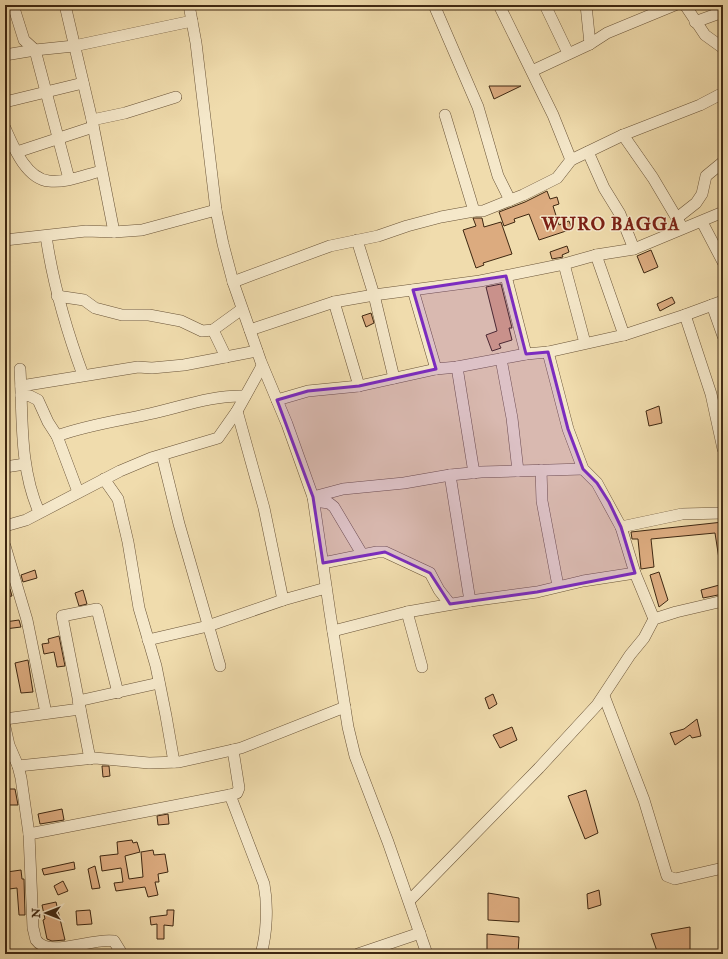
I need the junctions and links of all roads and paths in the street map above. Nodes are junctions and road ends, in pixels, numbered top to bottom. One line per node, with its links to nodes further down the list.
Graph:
1 (13, 5): 16 (street)
2 (64, 5): 14 (street)
3 (189, 5): 11 (street)
4 (434, 5): 36 (street)
5 (499, 5): 19 (street)
6 (545, 5): 17 (street)
7 (586, 5): 13 (street)
8 (675, 5): 13 (street)
9 (685, 5): 12 (street)
10 (723, 7): 12 (street)
11 (192, 21): 14 (street); 37 (street)
12 (695, 22): 15 (street)
13 (590, 44): 17 (street)
14 (74, 46): 16 (street); 20 (street)
15 (723, 48)
16 (35, 50): 18 (street); 22 (street)
17 (568, 53): 19 (street)
18 (5, 55)
19 (532, 71): 32 (street)
20 (83, 83): 22 (street); 26 (street)
21 (723, 92): 28 (street)
22 (45, 93): 24 (street); 29 (street)
23 (176, 97): 26 (street)
24 (5, 102)
25 (445, 115): 38 (street)
26 (92, 124): 29 (street); 34 (street)
27 (5, 128): 30 (street)
28 (623, 135): 31 (street); 41 (street)
29 (58, 138): 30 (street); 35 (street)
30 (17, 152): 35 (street)
31 (588, 152): 32 (street); 46 (street)
32 (571, 160): 36 (street)
33 (723, 162): 41 (street)
34 (101, 171): 35 (street); 42 (street)
35 (69, 179)
36 (510, 200): 38 (street)
37 (216, 210): 42 (street); 51 (street)
38 (474, 211): 45 (street)
39 (723, 212): 40 (street)
40 (702, 222): 41 (street); 48 (street)
41 (680, 223): 46 (street)
42 (114, 232): 43 (street)
43 (46, 236): 44 (street); 54 (street)
44 (5, 240)
45 (357, 240): 51 (street); 53 (street)
46 (634, 249): 47 (street)
47 (596, 255): 49 (street); 62 (street)
48 (723, 260)
49 (564, 264): 50 (street); 64 (street)
50 (506, 276): 52 (street); 67 (street)
51 (233, 282): 58 (street)
52 (413, 290): 53 (street); 73 (street)
53 (374, 295): 56 (street); 75 (street)
54 (58, 296): 60 (street); 74 (street)
55 (723, 301): 57 (street)
56 (334, 302): 61 (street); 76 (street)
57 (712, 305): 59 (street); 63 (street)
58 (242, 309): 60 (street); 61 (street)
59 (685, 315): 62 (street); 82 (street)
60 (213, 330): 68 (street)
61 (250, 330): 65 (street)
62 (624, 335): 64 (street)
63 (723, 336)
64 (585, 343): 66 (street)
65 (257, 351): 68 (street); 70 (street)
66 (548, 352): 67 (street); 86 (street)
67 (526, 354): 69 (street)
68 (226, 357): 74 (street)
69 (501, 359): 71 (street); 87 (street)
70 (262, 366): 78 (street); 79 (street)
71 (456, 368): 73 (street); 89 (street)
72 (20, 369): 77 (street)
73 (436, 369): 75 (street)
74 (83, 375): 77 (street)
75 (394, 378): 76 (street)
76 (359, 386): 79 (street)
77 (21, 391): 81 (street); 84 (street)
78 (245, 396): 80 (street); 81 (street)
79 (277, 400): 94 (street)
80 (237, 411): 83 (street); 106 (street)
81 (57, 436): 93 (street)
82 (723, 449)
83 (162, 455): 91 (street); 112 (street)
84 (25, 464): 85 (street); 97 (street)
85 (5, 467)
86 (583, 469): 88 (street); 99 (street)
87 (518, 470): 88 (street); 89 (street)
88 (541, 470): 104 (street)
89 (474, 473): 90 (street)
90 (450, 475): 92 (street); 107 (street)
91 (104, 479): 93 (street); 114 (street)
92 (336, 491): 94 (street); 95 (street)
93 (78, 492): 97 (street)
94 (313, 499): 95 (street); 102 (street)
95 (329, 503): 101 (street)
96 (721, 511): 99 (street)
97 (39, 512): 98 (street)
98 (5, 526)
99 (621, 527): 103 (street)
100 (5, 546): 122 (street)
101 (362, 554): 102 (street); 109 (street)
102 (323, 563): 105 (street)
103 (635, 573): 104 (street); 111 (street)
104 (558, 586): 107 (street)
105 (326, 588): 106 (street); 113 (street)
106 (283, 600): 112 (street)
107 (470, 601): 109 (street)
108 (723, 601): 111 (street)
109 (450, 604): 110 (street)
110 (407, 612): 113 (street); 116 (street)
111 (654, 619): 119 (street)
112 (208, 626): 114 (street); 115 (street)
113 (333, 631): 121 (street)
114 (148, 640): 117 (street)
115 (220, 666)
116 (422, 667)
117 (159, 683): 118 (street); 128 (street)
118 (118, 693): 120 (street); 120 (street)
119 (604, 696): 132 (street); 133 (street)
120 (79, 705): 122 (street); 127 (street)
121 (345, 706): 125 (street); 133 (street)
122 (46, 713): 123 (street)
123 (5, 719)
124 (5, 727): 126 (street)
125 (233, 750): 128 (street); 130 (street)
126 (8, 752): 129 (street)
127 (90, 759): 128 (street); 129 (street)
128 (174, 762)
129 (18, 766): 131 (street)
130 (230, 795): 131 (street); 136 (street)
131 (30, 834): 135 (street)
132 (723, 868)
133 (409, 901): 134 (street)
134 (420, 933): 137 (street); 138 (street)
135 (122, 954)
136 (261, 954)
137 (358, 954)
138 (427, 954)

